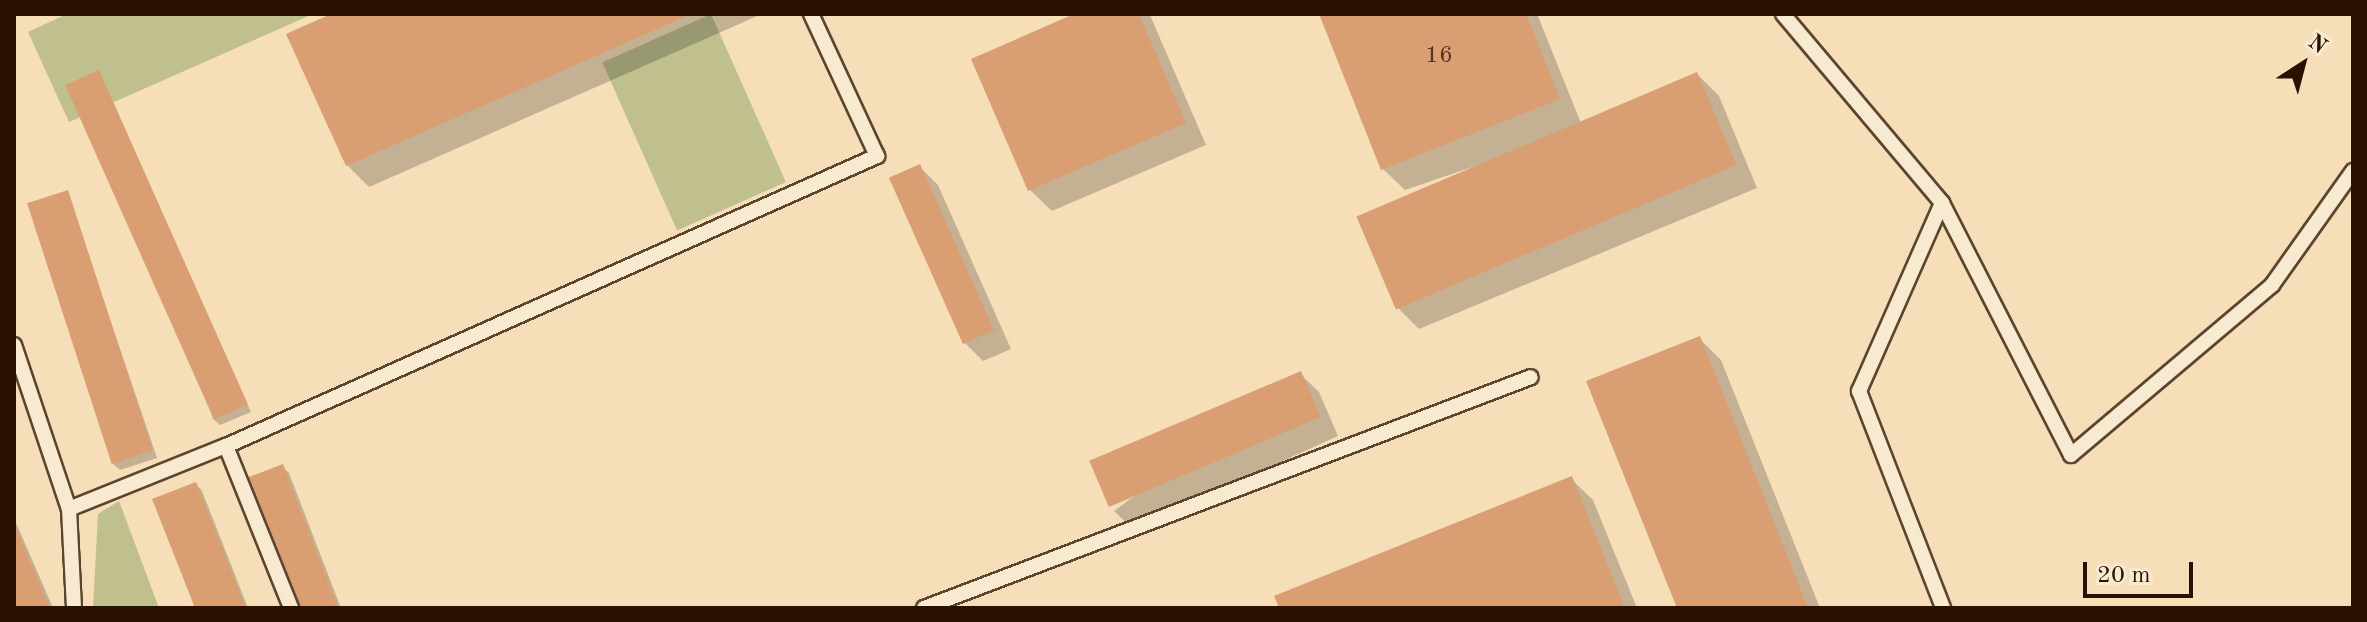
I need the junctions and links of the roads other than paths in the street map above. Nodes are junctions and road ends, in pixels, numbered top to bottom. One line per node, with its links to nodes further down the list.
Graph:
1 (811, 14): 7 (lane)
2 (1783, 14): 4 (lane)
3 (2353, 171): 4 (lane)
4 (1942, 203): 12 (lane)
5 (14, 345): 8 (lane)
6 (1531, 377): 11 (lane)
7 (226, 446): 8 (lane); 10 (lane)
8 (69, 509): 9 (lane)
9 (74, 608)
10 (291, 608)
11 (924, 608)
12 (1943, 608)

